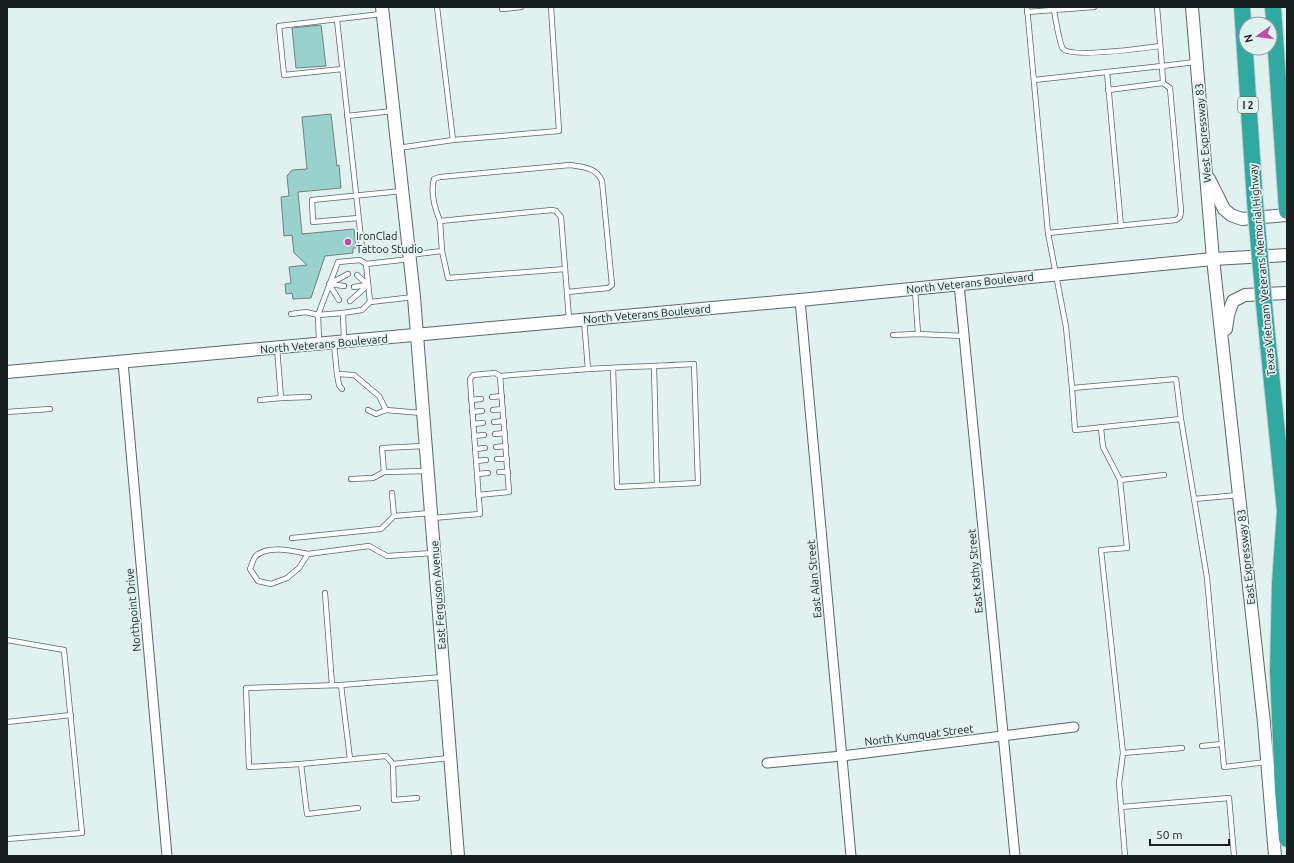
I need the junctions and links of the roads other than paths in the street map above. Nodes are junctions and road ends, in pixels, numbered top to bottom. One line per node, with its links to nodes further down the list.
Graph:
1 (437, 7): 24 (lane)
2 (502, 7): 3 (lane)
3 (521, 7)
4 (551, 7): 24 (lane)
5 (1094, 7): 10 (lane)
6 (1157, 7): 14 (lane)
7 (1192, 7): 15 (main road, West Expressway 83)
8 (1242, 7): 129 (highway, Texas Vietnam Veterans Memorial Highway / I 2, bridge)
9 (1274, 7): 29 (highway)
10 (1054, 8): 11 (lane); 14 (lane)
11 (1027, 9): 19 (lane)
12 (382, 11): 13 (lane); 22 (main road, East Ferguson Avenue)
13 (337, 20): 17 (lane); 17 (lane)
14 (1160, 46): 16 (lane)
15 (1197, 62): 16 (lane); 26 (main road, West Expressway 83)
16 (1162, 66): 18 (lane); 20 (lane)
17 (342, 69): 23 (lane)
18 (1107, 72): 19 (lane); 21 (lane)
19 (1034, 80): 34 (lane)
20 (1163, 83): 21 (lane); 33 (lane)
21 (1108, 90): 33 (lane)
22 (393, 111): 23 (lane); 25 (main road, East Ferguson Avenue)
23 (347, 116): 28 (lane)
24 (453, 140): 25 (lane)
25 (398, 148): 27 (main road, East Ferguson Avenue)
26 (1206, 173): 30 (main road); 39 (main road, West Expressway 83)
27 (402, 191): 28 (lane); 38 (main road, East Ferguson Avenue)
28 (356, 196): 31 (lane); 31 (lane)
29 (1286, 205)
30 (1287, 215)
31 (358, 218): 35 (lane)
32 (440, 221): 36 (lane); 41 (lane); 51 (lane)
33 (1121, 226): 34 (lane)
34 (1048, 233): 43 (lane)
35 (362, 248)
36 (442, 251): 38 (lane); 41 (lane)
37 (1287, 255): 39 (main road, North Veterans Boulevard)
38 (410, 257): 40 (lane); 53 (main road, East Ferguson Avenue)
39 (1214, 259): 43 (main road, North Veterans Boulevard); 70 (main road, East Expressway 83)
40 (366, 264): 45 (lane); 47 (lane)
41 (565, 269): 51 (lane)
42 (348, 274): 45 (lane)
43 (1057, 274): 46 (main road, North Veterans Boulevard); 78 (lane)
44 (358, 275): 47 (lane)
45 (329, 284): 48 (lane); 54 (lane); 60 (lane)
46 (959, 284): 50 (main road, North Veterans Boulevard); 66 (street, East Kathy Street)
47 (368, 285): 49 (lane); 55 (lane); 57 (lane)
48 (344, 286)
49 (354, 287)
50 (914, 289): 56 (main road, North Veterans Boulevard); 63 (lane)
51 (567, 292): 62 (lane)
52 (1287, 293): 70 (main road)
53 (414, 296): 57 (lane); 64 (main road, East Ferguson Avenue)
54 (339, 300)
55 (350, 300)
56 (800, 300): 61 (main road, North Veterans Boulevard); 149 (street, East Alan Street)
57 (370, 302): 58 (lane)
58 (342, 313): 60 (lane); 67 (lane)
59 (291, 314): 60 (lane)
60 (318, 315): 68 (lane)
61 (584, 320): 62 (main road, North Veterans Boulevard); 73 (lane)
62 (570, 321): 64 (main road, North Veterans Boulevard)
63 (918, 334): 65 (lane); 66 (lane)
64 (417, 335): 67 (main road, North Veterans Boulevard); 95 (main road, East Ferguson Avenue)
65 (893, 335)
66 (964, 336): 144 (street, East Kathy Street)
67 (339, 342): 68 (main road, North Veterans Boulevard); 76 (lane)
68 (319, 344): 69 (main road, North Veterans Boulevard)
69 (276, 348): 71 (main road, North Veterans Boulevard); 83 (lane)
70 (1224, 356): 127 (main road, East Expressway 83)
71 (123, 362): 75 (main road, North Veterans Boulevard); 161 (street, Northpoint Drive)
72 (654, 367): 74 (lane); 124 (lane); 124 (lane)
73 (588, 368): 74 (lane); 77 (lane)
74 (613, 368): 124 (lane)
75 (7, 372)
76 (337, 374): 79 (lane); 90 (lane)
77 (500, 376): 81 (lane); 86 (lane)
78 (1072, 388): 96 (lane); 101 (lane)
79 (342, 389)
80 (308, 396): 83 (lane)
81 (502, 396): 82 (lane); 88 (lane)
82 (492, 397)
83 (281, 398): 85 (lane)
84 (480, 399): 86 (lane)
85 (260, 400)
86 (471, 400): 94 (lane)
87 (50, 409): 93 (lane)
88 (503, 409): 91 (lane); 97 (lane)
89 (368, 410): 90 (lane)
90 (386, 410): 95 (lane)
91 (493, 410)
92 (482, 411): 94 (lane)
93 (7, 412)
94 (472, 412): 100 (lane)
95 (424, 413): 106 (main road, East Ferguson Avenue)
96 (1181, 419): 101 (lane); 128 (lane)
97 (504, 421): 98 (lane); 102 (lane)
98 (494, 422)
99 (483, 423): 100 (lane)
100 (473, 424): 105 (lane)
101 (1101, 428): 123 (lane)
102 (505, 433): 103 (lane); 107 (lane)
103 (495, 434)
104 (484, 435): 105 (lane)
105 (474, 436): 110 (lane)
106 (427, 446): 115 (main road, East Ferguson Avenue); 116 (lane)
107 (506, 446): 108 (lane); 112 (lane)
108 (496, 447)
109 (485, 448): 110 (lane)
110 (475, 449): 114 (lane)
111 (498, 459): 112 (lane)
112 (507, 459): 118 (lane)
113 (486, 460): 114 (lane)
114 (476, 461): 119 (lane)
115 (428, 471): 116 (lane); 130 (main road, East Ferguson Avenue)
116 (384, 472): 122 (lane)
117 (499, 472): 118 (lane)
118 (508, 472): 126 (lane)
119 (477, 474): 120 (lane); 126 (lane)
120 (488, 474)
121 (1164, 475): 123 (lane)
122 (351, 479)
123 (1120, 480): 148 (lane)
124 (657, 485)
125 (392, 493): 131 (lane)
126 (478, 495): 130 (lane)
127 (1239, 495): 128 (lane); 152 (main road, East Expressway 83)
128 (1194, 499): 145 (lane)
129 (1285, 511): 132 (highway, Texas Vietnam Veterans Memorial Highway / I 2); 160 (highway)
130 (432, 515): 131 (lane); 134 (main road, East Ferguson Avenue)
131 (394, 516): 133 (lane)
132 (1287, 533)
133 (292, 538)
134 (435, 552): 135 (lane); 138 (main road, East Ferguson Avenue)
135 (308, 554): 135 (lane)
136 (325, 593): 139 (lane)
137 (7, 640): 141 (lane)
138 (444, 677): 140 (lane); 150 (main road, East Ferguson Avenue)
139 (332, 685): 140 (lane); 154 (lane)
140 (341, 685): 151 (lane)
141 (71, 715): 142 (lane); 159 (lane)
142 (7, 722)
143 (1074, 727): 144 (street, North Kumquat Street)
144 (1003, 737): 149 (street, North Kumquat Street); 164 (street, East Kathy Street)
145 (1222, 744): 146 (lane); 152 (lane)
146 (1202, 746)
147 (1182, 748): 148 (lane)
148 (1123, 753): 157 (lane)
149 (842, 756): 153 (street, North Kumquat Street); 163 (street, East Alan Street)
150 (451, 758): 155 (lane); 162 (main road, East Ferguson Avenue)
151 (350, 759): 154 (lane); 155 (lane)
152 (1267, 762): 167 (main road, East Expressway 83)
153 (767, 763)
154 (301, 764): 158 (lane)
155 (393, 764): 156 (lane)
156 (417, 798)
157 (1121, 807): 165 (lane); 166 (lane)
158 (358, 808)
159 (7, 839)
160 (1287, 839)
161 (167, 856)
162 (458, 856)
163 (851, 856)
164 (1015, 856)
165 (1125, 856)
166 (1234, 856)
167 (1275, 856)

